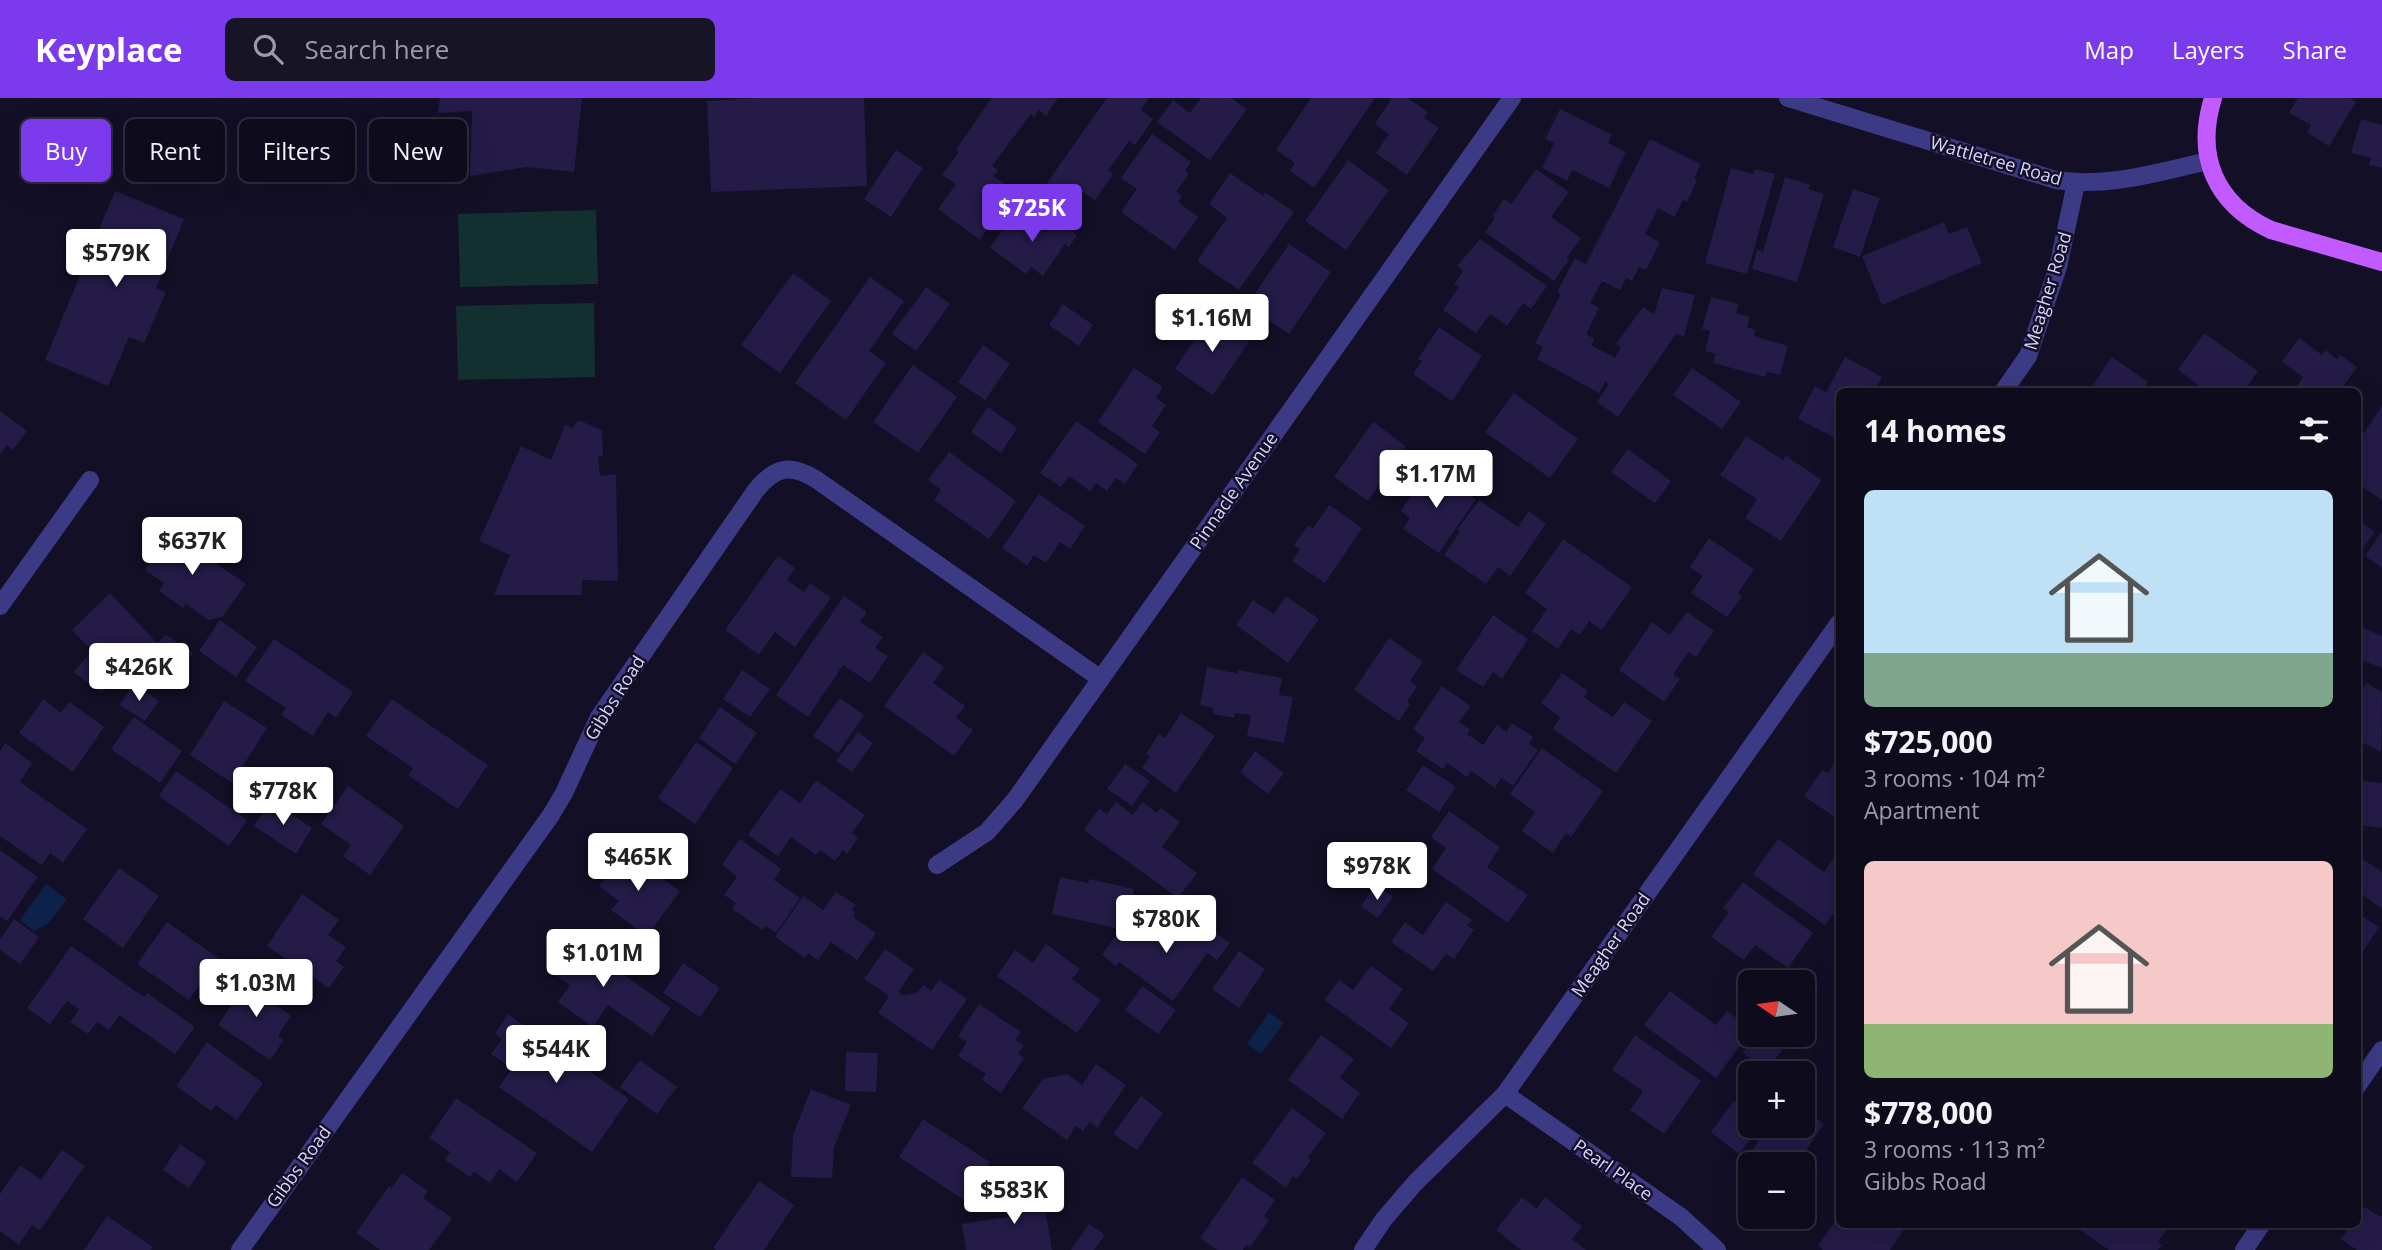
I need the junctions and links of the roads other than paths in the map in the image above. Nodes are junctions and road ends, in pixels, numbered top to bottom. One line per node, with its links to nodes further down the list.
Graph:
1 (1512, 98): 11 (street, Pinnacle Avenue)
2 (1788, 98): 5 (street, Wattletree Road)
3 (2213, 98): 4 (main road)
4 (2208, 161): 5 (street, Wattletree Road); 6 (main road)
5 (2076, 183): 7 (street, Meagher Road)
6 (2382, 262)
7 (2006, 388)
8 (90, 480): 9 (street)
9 (0, 607)
10 (1836, 627): 15 (street, Meagher Road)
11 (1101, 679): 12 (street, Pinnacle Avenue); 17 (street, Gibbs Road)
12 (937, 865)
13 (2382, 1050): 14 (street)
14 (2361, 1080)
15 (1505, 1094): 18 (street, Meagher Road); 19 (street, Pearl Place)
16 (2259, 1228): 20 (street)
17 (240, 1250)
18 (1363, 1250)
19 (1717, 1250)
20 (2244, 1250)

